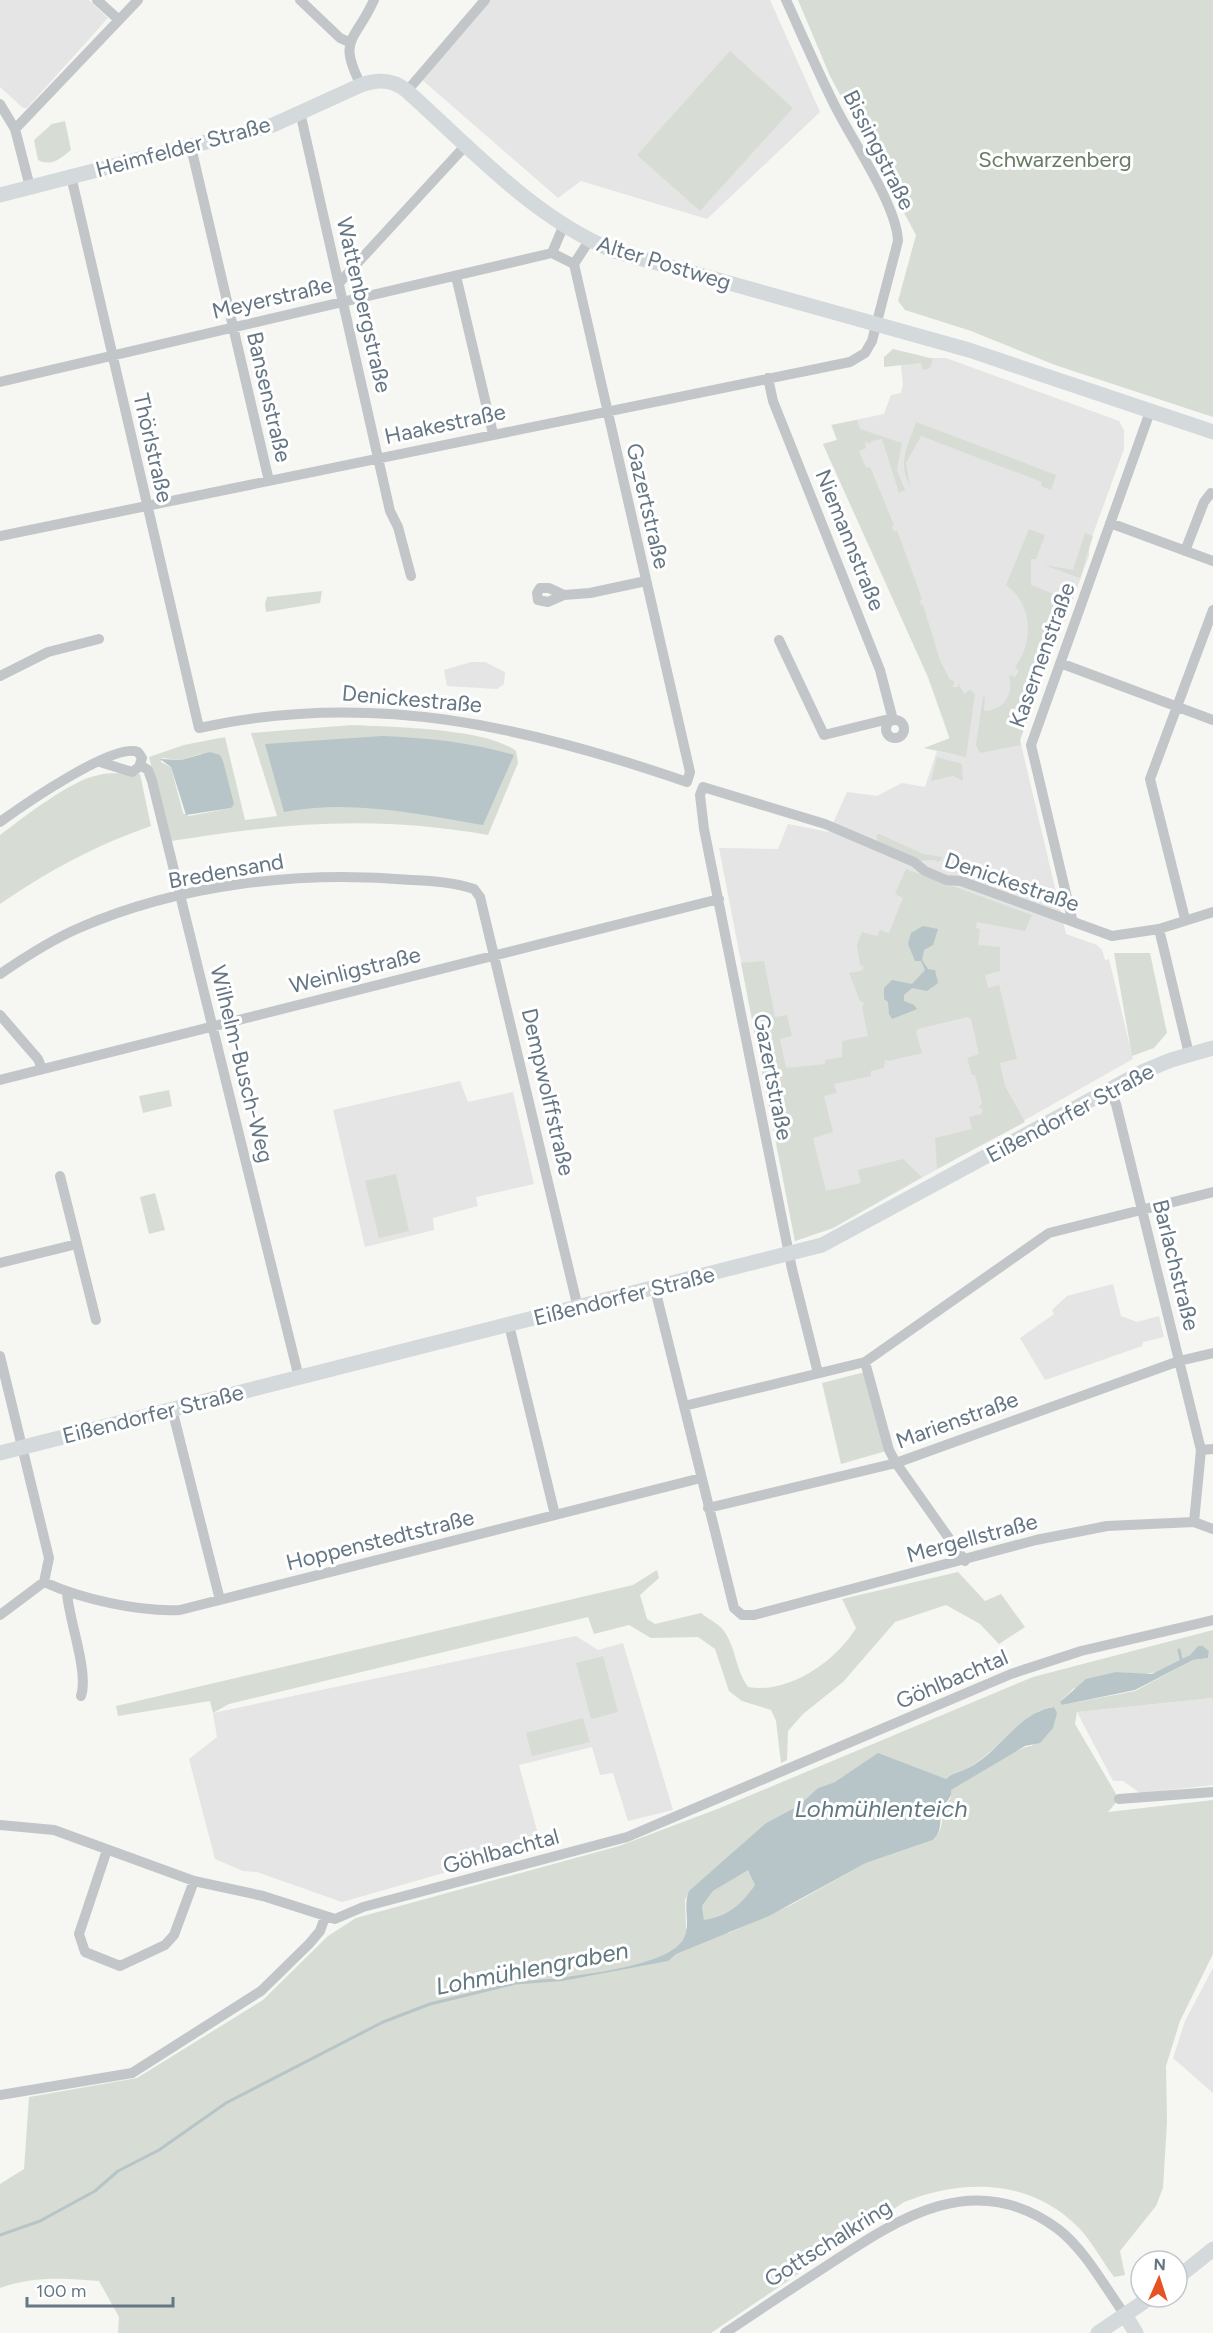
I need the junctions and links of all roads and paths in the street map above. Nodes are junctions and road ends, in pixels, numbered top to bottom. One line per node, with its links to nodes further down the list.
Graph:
1 (97, 0): 7 (street)
2 (138, 0): 7 (street)
3 (300, 0): 8 (street)
4 (374, 0): 8 (street)
5 (485, 0): 10 (street)
6 (786, 0): 26 (street, Bissingstraße)
7 (119, 20): 13 (street)
8 (349, 42): 9 (street)
9 (361, 85): 10 (main road, Alter Postweg); 12 (main road, Heimfelder Straße)
10 (407, 91): 14 (main road, Alter Postweg)
11 (0, 104): 13 (street)
12 (300, 112): 15 (main road, Heimfelder Straße); 24 (street, Wattenbergstraße)
13 (15, 129): 17 (street)
14 (467, 144): 19 (main road, Alter Postweg); 24 (street)
15 (191, 147): 16 (main road, Heimfelder Straße); 27 (street, Bansenstraße)
16 (71, 176): 17 (main road, Heimfelder Straße); 28 (street, Thörlstraße)
17 (30, 187): 18 (main road, Heimfelder Straße)
18 (0, 195)
19 (563, 227): 20 (main road, Alter Postweg); 21 (street)
20 (589, 241): 22 (street); 26 (main road, Alter Postweg)
21 (552, 253): 22 (street); 23 (street, Meyerstraße)
22 (574, 264): 32 (street, Gazertstraße)
23 (456, 276): 25 (street, Meyerstraße); 34 (street)
24 (339, 283): 25 (street, Wattenbergstraße)
25 (344, 302): 27 (street, Meyerstraße); 35 (street, Wattenbergstraße)
26 (876, 324): 29 (street, Haakestraße); 31 (main road, Alter Postweg)
27 (233, 328): 28 (street, Meyerstraße); 36 (street, Bansenstraße)
28 (112, 356): 30 (street, Meyerstraße); 38 (street, Thörlstraße)
29 (768, 378): 32 (street, Haakestraße); 48 (street, Niemannstraße)
30 (0, 382)
31 (1150, 409): 33 (main road, Alter Postweg); 39 (street, Kasernenstraße)
32 (606, 410): 34 (street, Haakestraße); 44 (street, Gazertstraße)
33 (1213, 432)
34 (493, 434): 35 (street, Haakestraße)
35 (378, 457): 36 (street, Haakestraße); 43 (street, Wattenbergstraße)
36 (269, 481): 38 (street, Haakestraße)
37 (1210, 493): 41 (street)
38 (147, 507): 40 (street, Haakestraße); 53 (street, Thörlstraße)
39 (1110, 523): 41 (street); 49 (street, Kasernenstraße)
40 (0, 536)
41 (1185, 551): 42 (street)
42 (1213, 561)
43 (411, 576)
44 (646, 581): 45 (street); 56 (street, Gazertstraße)
45 (564, 596)
46 (1213, 610): 51 (street)
47 (99, 639): 50 (street)
48 (779, 640)
49 (1060, 663): 51 (street); 63 (street, Kasernenstraße)
50 (0, 676)
51 (1177, 706): 52 (street); 64 (street)
52 (1213, 720)
53 (199, 728): 56 (street, Denickestraße)
54 (100, 762): 55 (street); 55 (street); 58 (street)
55 (140, 765): 60 (street, Wilhelm-Busch-Weg)
56 (687, 782)
57 (703, 787): 61 (street, Gazertstraße); 63 (street, Denickestraße)
58 (0, 822)
59 (474, 889): 60 (street, Bredensand); 66 (street, Dempwolffstraße)
60 (179, 897): 67 (street, Bredensand); 69 (street, Wilhelm-Busch-Weg)
61 (719, 899): 66 (street, Weinligstraße); 79 (street, Gazertstraße)
62 (1213, 912): 64 (street, Denickestraße)
63 (1072, 919): 65 (street, Denickestraße)
64 (1185, 919): 65 (street, Denickestraße)
65 (1159, 929): 71 (street)
66 (495, 955): 69 (street, Weinligstraße); 82 (street, Dempwolffstraße)
67 (0, 974)
68 (0, 1015): 72 (street)
69 (213, 1026): 72 (street, Weinligstraße); 90 (street, Wilhelm-Busch-Weg)
70 (1213, 1048): 71 (main road, Eißendorfer Straße)
71 (1189, 1054): 74 (main road, Eißendorfer Straße)
72 (42, 1069): 73 (street, Weinligstraße)
73 (0, 1080)
74 (1109, 1090): 77 (street, Barlachstraße); 79 (main road, Eißendorfer Straße)
75 (60, 1176): 78 (street)
76 (1213, 1192): 77 (street)
77 (1142, 1209): 87 (street, Barlachstraße); 88 (street)
78 (77, 1244): 80 (street); 83 (street)
79 (790, 1255): 81 (main road, Eißendorfer Straße); 89 (street, Gazertstraße)
80 (0, 1263)
81 (655, 1288): 82 (main road, Eißendorfer Straße); 91 (street)
82 (578, 1308): 84 (main road, Eißendorfer Straße)
83 (96, 1320)
84 (509, 1325): 90 (main road, Eißendorfer Straße); 100 (street)
85 (1213, 1353): 87 (street, Marienstraße)
86 (0, 1356): 93 (street)
87 (1179, 1361): 95 (street, Barlachstraße); 97 (street, Marienstraße)
88 (865, 1362): 89 (street); 97 (street)
89 (818, 1373): 91 (street)
90 (299, 1378): 92 (main road, Eißendorfer Straße)
91 (684, 1406): 98 (street)
92 (171, 1410): 93 (main road, Eißendorfer Straße); 106 (street)
93 (23, 1447): 96 (main road, Eißendorfer Straße); 104 (street)
94 (1213, 1449): 95 (street)
95 (1201, 1450): 101 (street, Barlachstraße)
96 (0, 1453)
97 (896, 1463): 99 (street, Marienstraße); 103 (street)
98 (701, 1478): 99 (street); 100 (street, Hoppenstedtstraße)
99 (708, 1508): 103 (street, Mergellstraße)
100 (555, 1515): 106 (street, Hoppenstedtstraße)
101 (1194, 1522): 102 (street, Mergellstraße); 103 (street, Mergellstraße)
102 (1213, 1529)
103 (965, 1560)
104 (44, 1582): 105 (street, Hoppenstedtstraße); 107 (street)
105 (67, 1593): 106 (street, Hoppenstedtstraße); 109 (street)
106 (220, 1600)
107 (0, 1614)
108 (1213, 1620): 115 (street, Göhlbachtal)
109 (81, 1696)
110 (1213, 1792): 111 (street)
111 (1119, 1799)
112 (0, 1825): 113 (street)
113 (107, 1850): 114 (street); 114 (street)
114 (194, 1881): 115 (street)
115 (325, 1917): 116 (street)
116 (0, 2095)
117 (1213, 2249): 118 (main road)
118 (1189, 2268)
119 (1134, 2309): 120 (main road)
120 (1125, 2315): 121 (street, Gottschalkring); 122 (main road); 123 (main road)
121 (725, 2333)
122 (1098, 2333)
123 (1136, 2333)

